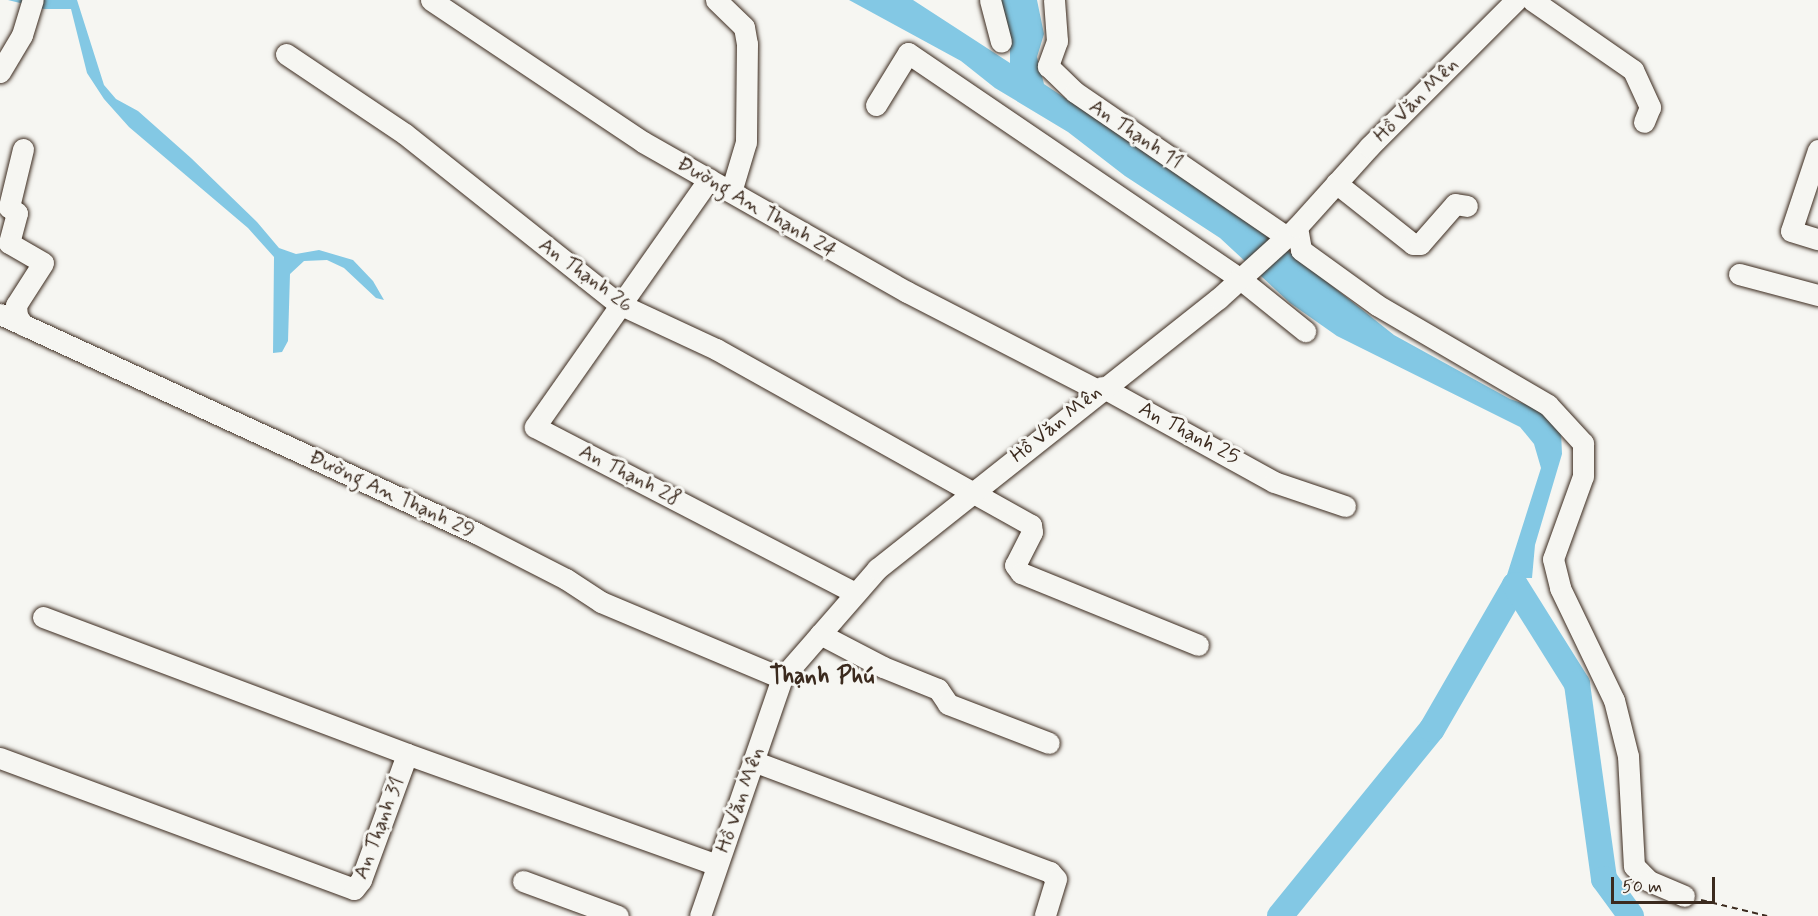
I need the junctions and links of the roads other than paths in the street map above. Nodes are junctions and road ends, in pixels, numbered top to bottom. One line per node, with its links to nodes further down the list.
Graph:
1 (431, 0): 15 (street, Đường An Thạnh 24)
2 (716, 0): 17 (street)
3 (990, 0): 8 (street)
4 (1054, 0): 19 (street, An Thạnh 11)
5 (1532, 0): 12 (street)
6 (1507, 3): 16 (street, Hồ Văn Mên)
7 (31, 6): 10 (street)
8 (1001, 42)
9 (286, 54): 24 (street, An Thạnh 26)
10 (0, 72)
11 (876, 105): 21 (street)
12 (1644, 122)
13 (23, 149): 26 (street)
14 (1818, 150): 20 (street)
15 (709, 179): 17 (street, Đường An Thạnh 24); 24 (street)
16 (1336, 183): 18 (street); 19 (street, Hồ Văn Mên)
17 (731, 192): 28 (street, Đường An Thạnh 24)
18 (1467, 206)
19 (1287, 234): 21 (street, Hồ Văn Mên); 42 (street)
20 (1818, 239)
21 (1243, 274): 27 (street); 28 (street, Hồ Văn Mên)
22 (1739, 274): 23 (street)
23 (1818, 295)
24 (619, 304): 29 (street, An Thạnh 26); 31 (street, An Thạnh 28)
25 (0, 314): 26 (street, Đường An Thạnh 29)
26 (23, 325): 35 (street, Đường An Thạnh 29)
27 (1305, 331)
28 (1100, 388): 29 (street, Hồ Văn Mên); 30 (street, An Thạnh 25)
29 (973, 491): 31 (street, Hồ Văn Mên); 34 (street, An Thạnh 26)
30 (1345, 506)
31 (855, 593): 33 (street, Hồ Văn Mên)
32 (43, 617): 37 (street)
33 (820, 634): 35 (street, Hồ Văn Mên); 36 (street)
34 (1198, 645)
35 (782, 678): 39 (street, Hồ Văn Mên)
36 (1049, 743)
37 (407, 754): 38 (street, An Thạnh 31); 40 (street, An Thạnh 31)
38 (0, 758)
39 (753, 761): 40 (street, Hồ Văn Mên); 45 (street)
40 (717, 865): 44 (street, Hồ Văn Mên)
41 (523, 881): 43 (street)
42 (1684, 896)
43 (618, 916)
44 (700, 916)
45 (1045, 916)

